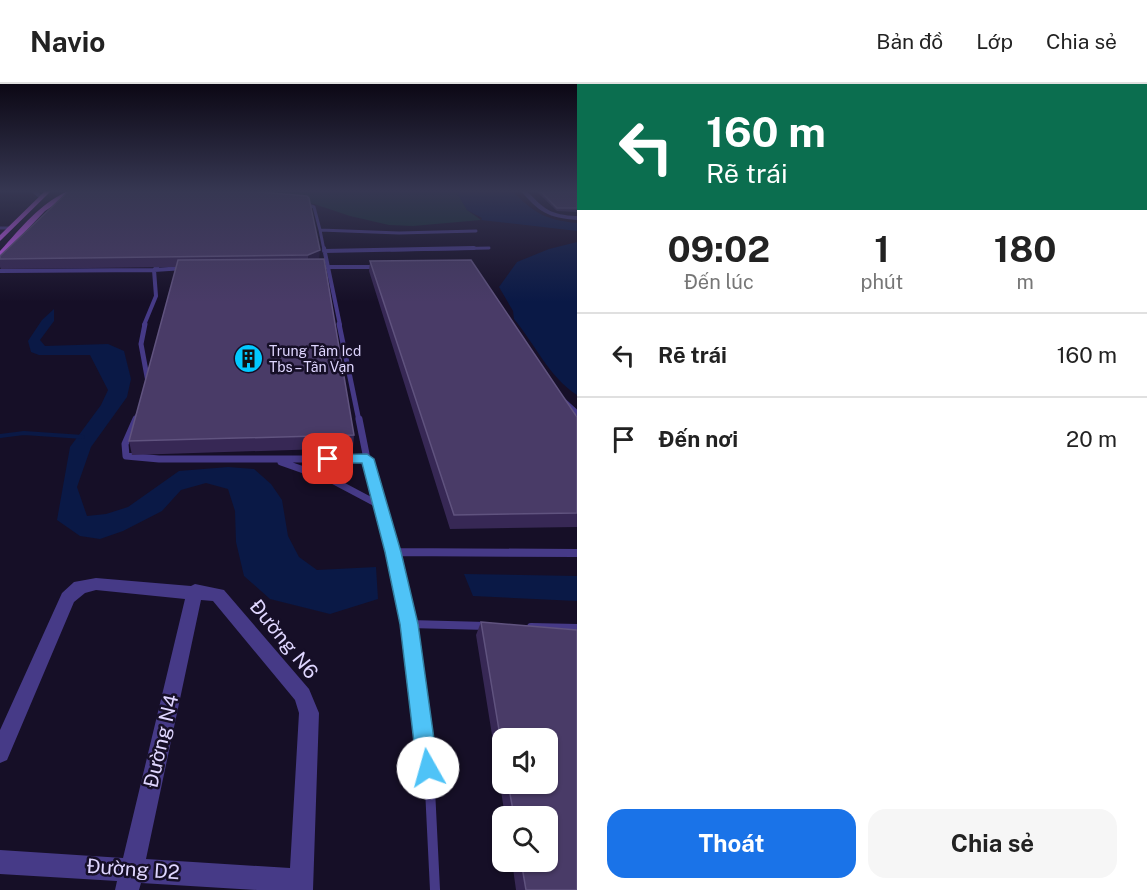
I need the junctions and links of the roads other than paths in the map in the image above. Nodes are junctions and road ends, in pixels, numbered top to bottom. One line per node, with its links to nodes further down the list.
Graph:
1 (0, 228): 2 (lane)
2 (11, 228): 6 (main road)
3 (26, 228): 9 (main road)
4 (320, 230): 5 (lane); 8 (lane)
5 (476, 231)
6 (0, 239)
7 (489, 248): 8 (lane)
8 (324, 251): 12 (lane)
9 (0, 256)
10 (160, 264): 15 (lane)
11 (317, 267): 12 (lane)
12 (328, 267): 13 (lane); 22 (lane)
13 (385, 267)
14 (192, 268): 15 (lane)
15 (154, 270): 16 (lane); 17 (lane)
16 (0, 271)
17 (149, 392)
18 (561, 398): 20 (lane)
19 (140, 410): 21 (lane)
20 (577, 413)
21 (270, 459): 22 (lane); 23 (lane)
22 (367, 459): 23 (lane)
23 (381, 506): 24 (lane)
24 (393, 552): 25 (lane); 27 (lane)
25 (577, 552)
26 (195, 591): 31 (street, Đường N6); 33 (street, Đường N4); 34 (street, Đường N6)
27 (409, 624): 28 (lane); 35 (lane)
28 (501, 626)
29 (524, 627): 30 (lane)
30 (577, 628)
31 (0, 753)
32 (0, 862): 33 (street, Đường D2)
33 (130, 879): 34 (street, Đường D2)
34 (302, 885)
35 (435, 890)

